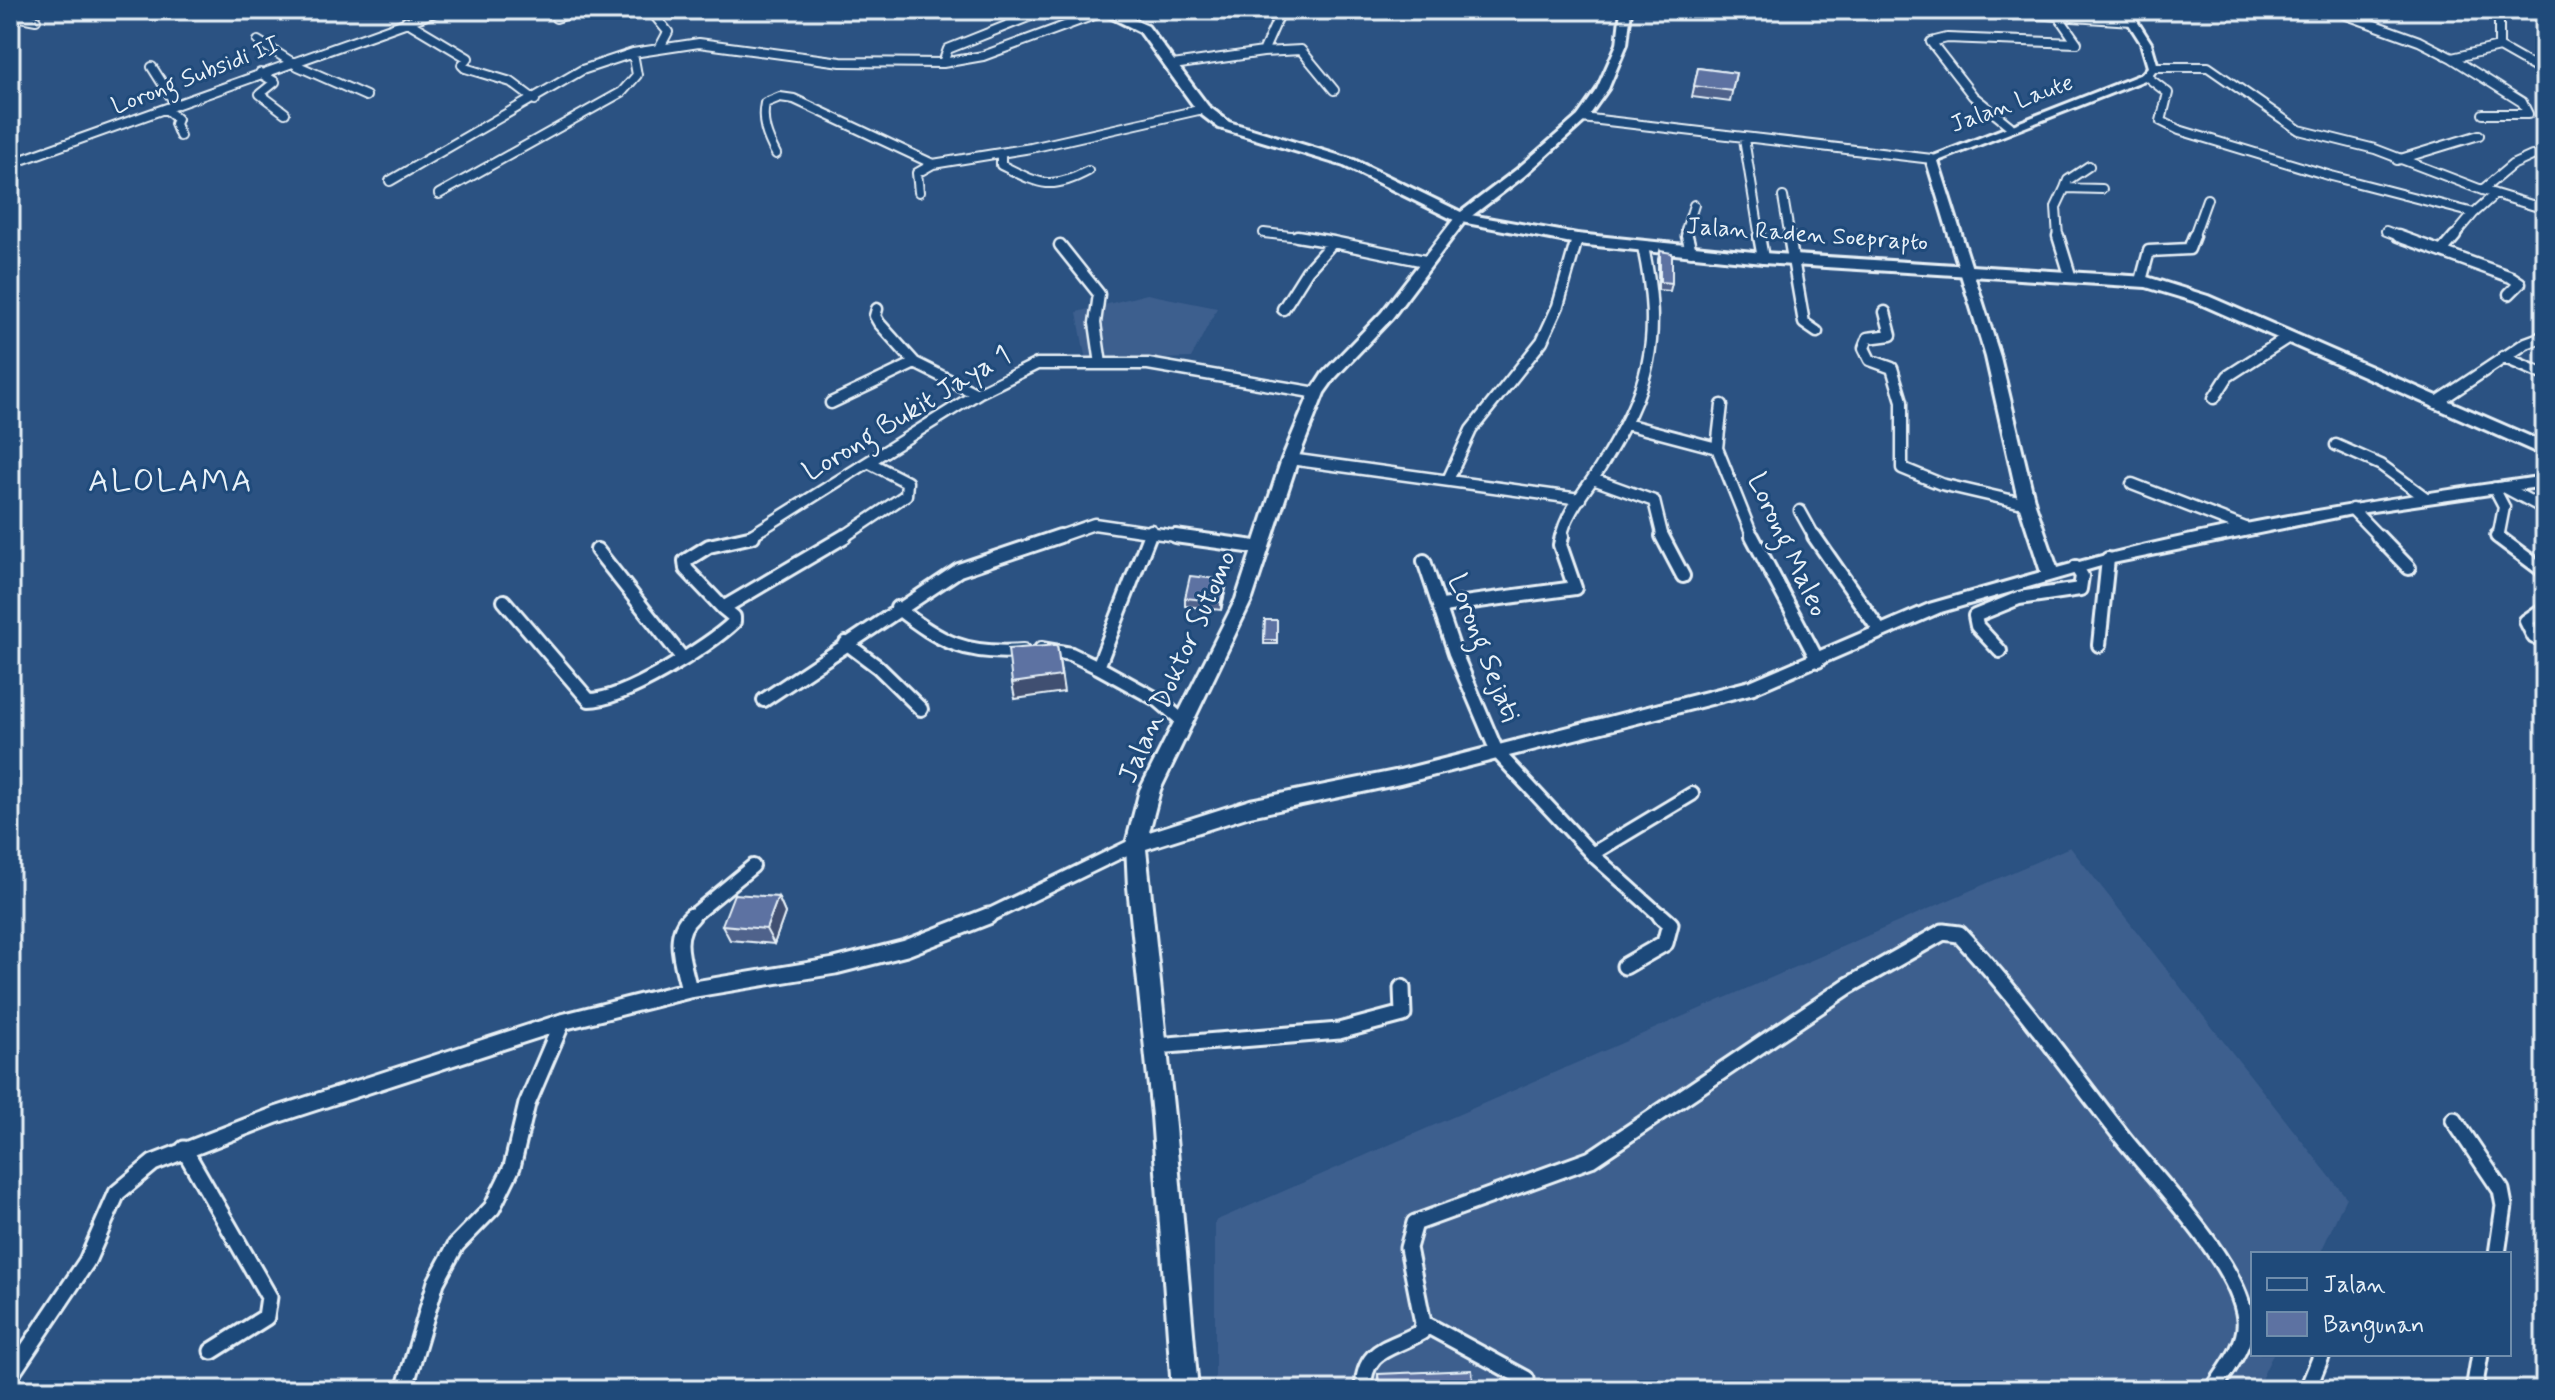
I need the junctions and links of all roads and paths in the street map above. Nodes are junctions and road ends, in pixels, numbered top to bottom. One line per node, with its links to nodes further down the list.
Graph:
1 (441, 10): 16 (street, Lorong Subsidi II)
2 (580, 10): 14 (street)
3 (650, 10): 19 (street)
4 (1046, 10): 25 (street)
5 (1298, 10): 21 (street)
6 (1626, 10): 39 (street, Jalan Doktor Sutomo)
7 (1994, 10): 13 (street)
8 (2125, 10): 17 (street)
9 (2333, 10): 23 (street)
10 (2499, 10): 20 (street)
11 (1103, 11): 25 (street); 26 (highway, Jalan Raden Soeprapto)
12 (10, 15): 15 (street)
13 (2058, 16): 17 (street); 40 (street)
14 (556, 18)
15 (36, 20)
16 (406, 21): 24 (street, Lorong Subsidi II); 33 (street)
17 (2132, 21): 28 (street)
18 (258, 41): 24 (street)
19 (660, 47): 22 (street); 25 (street)
20 (2499, 47): 23 (street); 30 (street)
21 (1263, 52): 26 (street); 31 (street)
22 (633, 53): 33 (street); 58 (street)
23 (2452, 58): 38 (street)
24 (292, 61): 29 (street, Lorong Subsidi II); 32 (street)
25 (943, 63)
26 (1173, 65): 36 (highway, Jalan Raden Soeprapto)
27 (152, 67): 34 (street)
28 (2149, 72): 40 (street, Jalan Laute); 48 (street); 64 (street)
29 (260, 73): 34 (street, Lorong Subsidi II); 37 (street)
30 (2545, 73)
31 (1334, 90)
32 (366, 96)
33 (535, 100): 53 (street)
34 (176, 105): 35 (street, Lorong Subsidi II)
35 (166, 109): 42 (street); 49 (street, Lorong Subsidi II)
36 (1203, 109): 45 (street); 65 (highway, Jalan Raden Soeprapto)
37 (285, 113)
38 (2483, 114)
39 (1582, 118): 43 (street); 65 (street, Jalan Doktor Sutomo)
40 (2010, 126): 47 (street, Jalan Laute)
41 (2479, 135): 48 (street)
42 (180, 136)
43 (1744, 139): 47 (street); 74 (street)
44 (776, 154): 50 (street)
45 (1001, 154): 50 (street); 52 (street)
46 (2532, 156): 56 (street)
47 (1932, 159): 77 (street, Jalan Laute)
48 (2397, 160): 56 (street)
49 (10, 164)
50 (933, 164): 57 (street)
51 (2089, 166): 54 (street)
52 (1088, 171)
53 (390, 181)
54 (2065, 188): 55 (street); 78 (street)
55 (2102, 189)
56 (2482, 190): 59 (street)
57 (919, 192)
58 (439, 194)
59 (2495, 194): 63 (street); 64 (street)
60 (1783, 197): 76 (street)
61 (2207, 199): 79 (street)
62 (1694, 205): 72 (street)
63 (2545, 209)
64 (2474, 213): 73 (street)
65 (1461, 218): 68 (highway, Jalan Raden Soeprapto); 75 (street, Jalan Doktor Sutomo)
66 (2386, 231): 73 (street)
67 (1264, 233): 69 (street)
68 (1577, 239): 71 (highway, Jalan Raden Soeprapto); 104 (street)
69 (1333, 242): 75 (street); 82 (street)
70 (1060, 245): 89 (street)
71 (1643, 247): 72 (highway, Jalan Raden Soeprapto); 97 (street)
72 (1691, 251): 74 (highway, Jalan Raden Soeprapto)
73 (2442, 251): 80 (street)
74 (1763, 258): 76 (highway, Jalan Raden Soeprapto)
75 (1425, 261): 91 (street, Jalan Doktor Sutomo)
76 (1796, 261): 77 (highway, Jalan Raden Soeprapto); 84 (street)
77 (1964, 271): 78 (highway, Jalan Raden Soeprapto); 110 (street, Jalan Laute)
78 (2070, 275): 79 (highway, Jalan Raden Soeprapto)
79 (2141, 281): 86 (highway, Jalan Raden Soeprapto)
80 (2509, 294)
81 (877, 309): 88 (street)
82 (1283, 309)
83 (1885, 312): 110 (street)
84 (1817, 332)
85 (2545, 336): 87 (street)
86 (2287, 338): 93 (street); 95 (highway, Jalan Raden Soeprapto)
87 (2503, 357): 90 (street); 95 (street)
88 (915, 363): 92 (street); 94 (street)
89 (1101, 364): 91 (street, Lorong Bukit Jaya 1); 92 (street, Lorong Bukit Jaya 1)
90 (2545, 375)
91 (1317, 393): 101 (street, Jalan Doktor Sutomo)
92 (977, 394): 102 (street, Lorong Bukit Jaya 1)
93 (2214, 398)
94 (831, 403)
95 (2436, 403): 100 (highway, Jalan Raden Soeprapto)
96 (1722, 405): 99 (street)
97 (1626, 424): 99 (street); 103 (street)
98 (2336, 445): 108 (street)
99 (1717, 448): 136 (street, Lorong Maleo)
100 (2545, 450)
101 (1290, 459): 104 (street); 116 (street, Jalan Doktor Sutomo)
102 (870, 463): 126 (street, Lorong Bukit Jaya 1); 126 (street)
103 (1593, 479): 109 (street); 123 (street)
104 (1448, 480): 109 (street)
105 (2545, 481): 107 (street)
106 (2132, 484): 114 (street)
107 (2499, 488): 108 (street); 112 (street); 122 (street)
108 (2426, 498): 111 (street)
109 (1580, 499): 127 (street)
110 (2027, 504): 124 (street, Jalan Laute)
111 (2352, 509): 114 (street); 121 (street)
112 (2545, 509)
113 (1800, 511): 130 (street)
114 (2248, 529): 118 (street)
115 (1151, 530): 116 (street); 128 (street); 137 (street)
116 (1262, 548): 140 (street, Jalan Doktor Sutomo)
117 (597, 550): 135 (street)
118 (2108, 559): 120 (street); 133 (street)
119 (1424, 561): 127 (street, Lorong Sejati)
120 (2076, 567): 124 (street); 134 (street)
121 (2409, 568)
122 (2545, 572)
123 (1683, 576)
124 (2051, 576): 130 (street)
125 (504, 601): 135 (street)
126 (720, 604): 135 (street)
127 (1442, 606): 141 (street, Lorong Sejati)
128 (897, 608): 132 (street); 137 (street)
129 (2545, 608): 131 (street)
130 (1880, 631): 136 (street)
131 (2534, 637)
132 (846, 643): 138 (street); 139 (street)
133 (2099, 645)
134 (2000, 651)
135 (683, 659)
136 (1818, 661): 141 (street)
137 (1098, 667): 140 (street)
138 (764, 700)
139 (921, 709)
140 (1185, 723): 143 (street, Jalan Doktor Sutomo)
141 (1497, 752): 143 (street); 144 (street, Lorong Sejati)
142 (1692, 794): 144 (street)
143 (1136, 844): 148 (street); 150 (street, Jalan Doktor Sutomo)
144 (1592, 854): 146 (street, Lorong Sejati)
145 (753, 866): 148 (street)
146 (1625, 966)
147 (1402, 988): 150 (street)
148 (689, 990): 149 (street)
149 (562, 1022): 152 (street); 160 (street)
150 (1156, 1046): 161 (street, Jalan Doktor Sutomo)
151 (2454, 1120): 153 (street)
152 (184, 1149): 155 (street); 158 (street)
153 (2497, 1252)
154 (1423, 1323): 159 (street); 162 (street); 163 (street)
155 (212, 1351)
156 (2321, 1356): 164 (street)
157 (2480, 1356): 165 (street)
158 (10, 1376)
159 (1526, 1379)
160 (404, 1390)
161 (1185, 1390)
162 (1363, 1390)
163 (2213, 1390)
164 (2315, 1390)
165 (2474, 1390)

